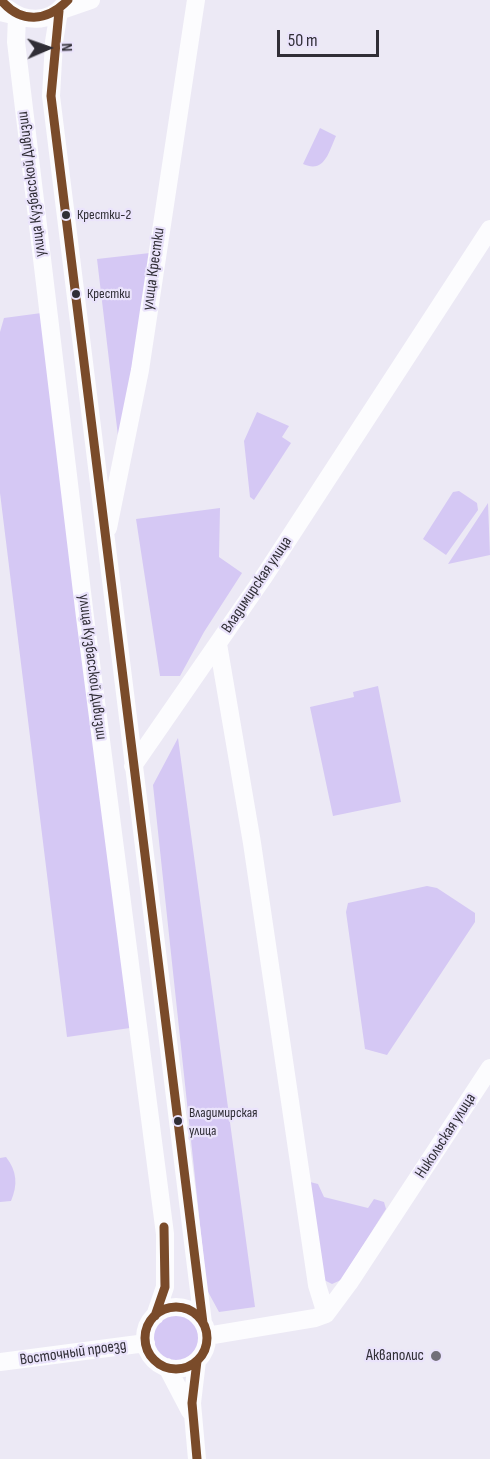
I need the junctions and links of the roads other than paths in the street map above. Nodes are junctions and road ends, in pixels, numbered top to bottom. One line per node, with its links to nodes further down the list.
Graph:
1 (1, 0): 5 (street)
2 (91, 0): 4 (street)
3 (196, 0): 7 (street, улица Крестки)
4 (64, 6): 5 (street); 7 (street, улица Кузбасской Дивизии)
5 (9, 14): 12 (street, улица Кузбасской Дивизии)
6 (490, 229): 8 (street, Владимирская улица)
7 (105, 536): 9 (street, улица Кузбасской Дивизии)
8 (218, 644): 9 (street); 11 (street, Владимирская улица)
9 (133, 766): 13 (street, улица Кузбасской Дивизии)
10 (490, 1068): 11 (street, Никольская улица)
11 (326, 1314): 13 (street)
12 (155, 1316): 13 (street); 14 (street, улица Кузбасской Дивизии)
13 (205, 1329): 15 (street, улица Кузбасской Дивизии)
14 (146, 1343): 16 (street, Восточный проезд); 17 (street, улица Кузбасской Дивизии)
15 (197, 1361): 17 (street); 18 (street, улица Кузбасской Дивизии)
16 (0, 1362)
17 (167, 1367): 18 (street, улица Кузбасской Дивизии)
18 (192, 1419): 19 (street, улица Кузбасской Дивизии)
19 (197, 1459)

